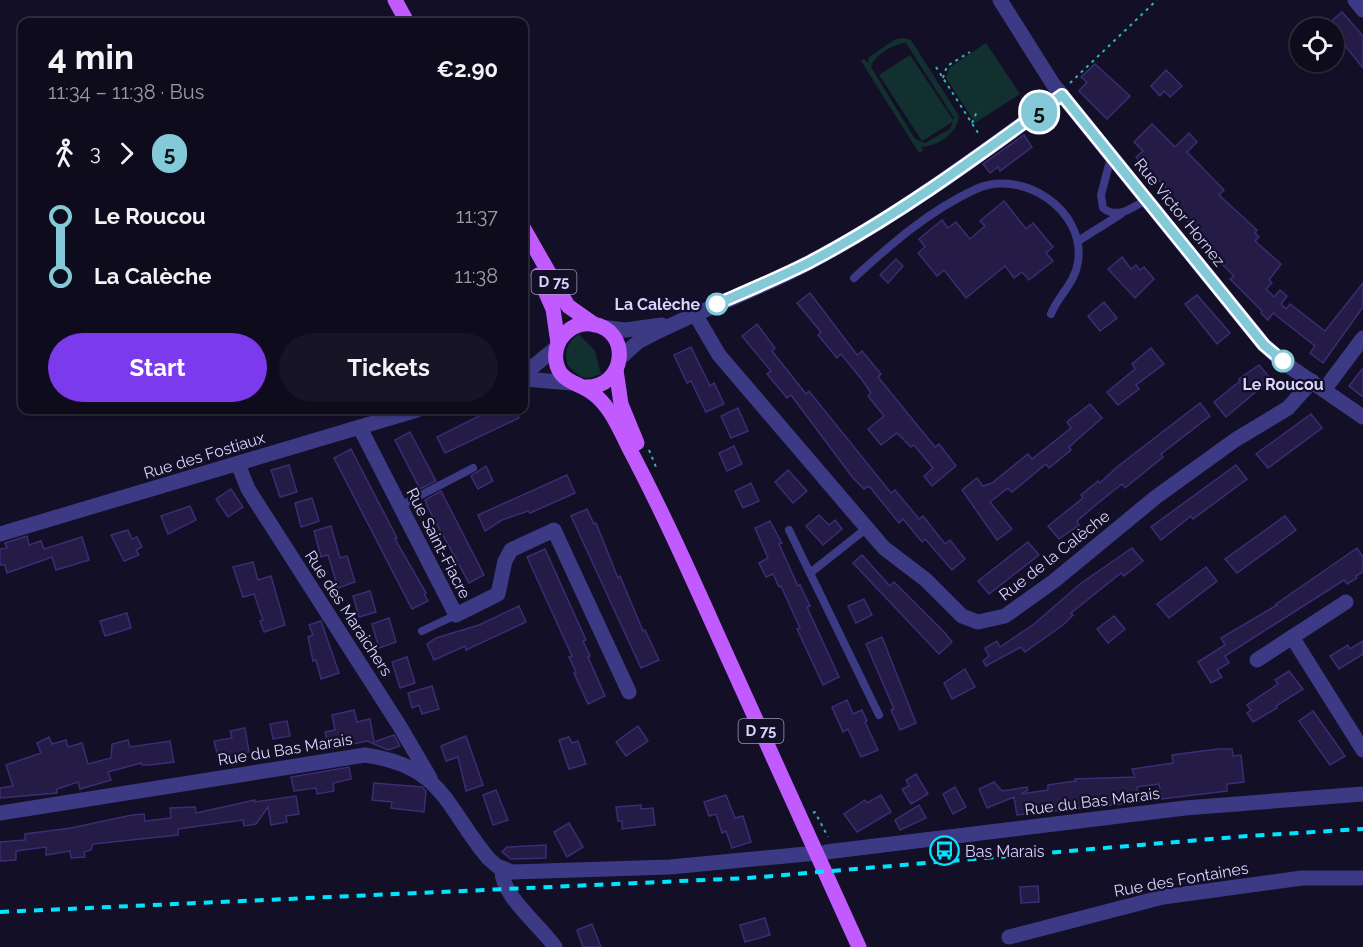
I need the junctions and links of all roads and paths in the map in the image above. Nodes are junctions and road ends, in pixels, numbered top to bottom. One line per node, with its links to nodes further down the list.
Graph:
1 (395, 0): 6 (main road)
2 (1000, 0): 10 (street, Rue Victor Hornez)
3 (1157, 0): 10 (path)
4 (1355, 0): 5 (street)
5 (1363, 10)
6 (405, 18)
7 (970, 52): 9 (path)
8 (936, 68): 9 (path)
9 (943, 78): 12 (path)
10 (1062, 95): 13 (street); 14 (street, Rue Victor Hornez)
11 (978, 109): 12 (path)
12 (972, 123): 13 (path)
13 (988, 148): 22 (street)
14 (1112, 156): 15 (street, Rue Victor Hornez); 16 (lane)
15 (1147, 199): 16 (lane); 30 (street, Rue Victor Hornez)
16 (1122, 213): 18 (lane)
17 (528, 236): 23 (main road, D 75)
18 (1078, 241): 20 (lane); 21 (lane)
19 (528, 254): 25 (main road, D 75)
20 (854, 278)
21 (1051, 314)
22 (689, 316): 23 (street); 26 (street); 39 (street, Rue de la Calèche)
23 (598, 326): 25 (main road); 26 (main road)
24 (1363, 338): 30 (street, Rue de la Calèche)
25 (558, 345): 27 (street); 29 (main road)
26 (618, 365): 29 (main road); 54 (main road, D 75)
27 (528, 371)
28 (528, 379): 29 (street)
29 (578, 385): 54 (main road, D 75)
30 (1318, 386): 32 (street, Rue Victor Hornez); 39 (street, Rue de la Calèche)
31 (404, 414): 33 (street, Rue des Fostiaux)
32 (1363, 417)
33 (360, 428): 35 (street, Rue des Fostiaux); 38 (street, Rue Saint-Fiacre)
34 (647, 445): 37 (path)
35 (238, 464): 41 (street, Rue des Fostiaux); 51 (street, Rue des Maraichers)
36 (473, 468): 38 (lane)
37 (658, 473)
38 (400, 506): 44 (street, Rue Saint-Fiacre)
39 (867, 528): 42 (lane)
40 (789, 530): 42 (lane)
41 (0, 534)
42 (810, 573): 49 (lane)
43 (1346, 602): 46 (street)
44 (456, 615): 45 (lane); 48 (street, Rue Saint-Fiacre)
45 (422, 631)
46 (1293, 637): 47 (street); 50 (street)
47 (1257, 660)
48 (629, 692)
49 (879, 715)
50 (1363, 750)
51 (432, 781): 53 (street, Rue du Bas Marais); 55 (street, Rue du Bas Marais)
52 (1363, 794): 54 (street, Rue du Bas Marais)
53 (0, 813)
54 (821, 852): 55 (street, Rue du Bas Marais); 59 (main road, D 75); 60 (main road, D 75)
55 (502, 869): 58 (street)
56 (1363, 878): 57 (street, Rue des Fontaines)
57 (1009, 937)
58 (555, 947)
59 (860, 947)
60 (869, 947)

